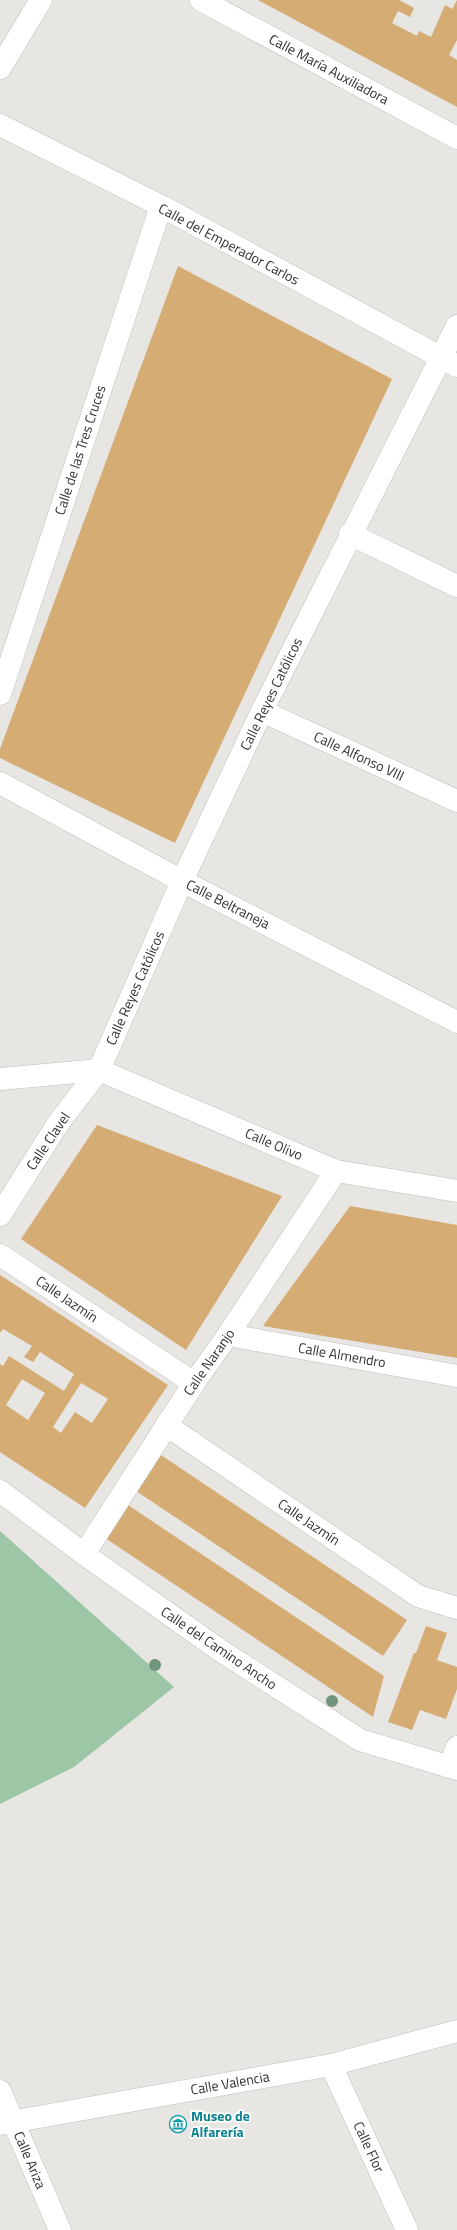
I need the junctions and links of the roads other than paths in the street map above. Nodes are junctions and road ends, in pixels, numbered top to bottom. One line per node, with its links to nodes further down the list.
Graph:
1 (41, 0): 3 (street)
2 (201, 0): 5 (street, Calle María Auxiliadora)
3 (0, 68)
4 (0, 125): 6 (street, Calle del Emperador Carlos)
5 (457, 138)
6 (161, 206): 8 (street, Calle del Emperador Carlos); 11 (street, Calle de las Tres Cruces)
7 (457, 326): 8 (street, Calle Reyes Católicos)
8 (449, 362): 9 (street, Calle Reyes Católicos)
9 (350, 534): 10 (street); 12 (street, Calle Reyes Católicos)
10 (457, 586)
11 (0, 694)
12 (262, 711): 14 (street, Calle Alfonso VIII); 15 (street, Calle Reyes Católicos)
13 (0, 783): 15 (street, Calle Beltraneja)
14 (457, 801)
15 (182, 881): 16 (street, Calle Beltraneja); 17 (street, Calle Reyes Católicos)
16 (457, 1022)
17 (99, 1070): 18 (street); 19 (street, Calle Olivo); 21 (street, Calle Clavel)
18 (0, 1079)
19 (336, 1171): 20 (street, Calle Olivo); 23 (street, Calle Naranjo)
20 (457, 1191)
21 (0, 1215)
22 (0, 1255): 25 (street, Calle Jazmín)
23 (228, 1335): 24 (street, Calle Almendro); 25 (street, Calle Naranjo)
24 (457, 1376)
25 (194, 1383): 26 (street, Calle Naranjo)
26 (166, 1425): 28 (street, Calle Naranjo); 29 (street, Calle Jazmín)
27 (0, 1491): 28 (street, Calle del Camino Ancho)
28 (84, 1554): 30 (street, Calle del Camino Ancho)
29 (457, 1608)
30 (454, 1761)
31 (457, 2031): 32 (street, Calle Valencia)
32 (331, 2065): 34 (street, Calle Valencia); 36 (street, Calle Flor)
33 (0, 2090): 34 (street, Calle Ariza)
34 (7, 2122): 35 (street, Calle Ariza)
35 (60, 2230)
36 (407, 2230)

